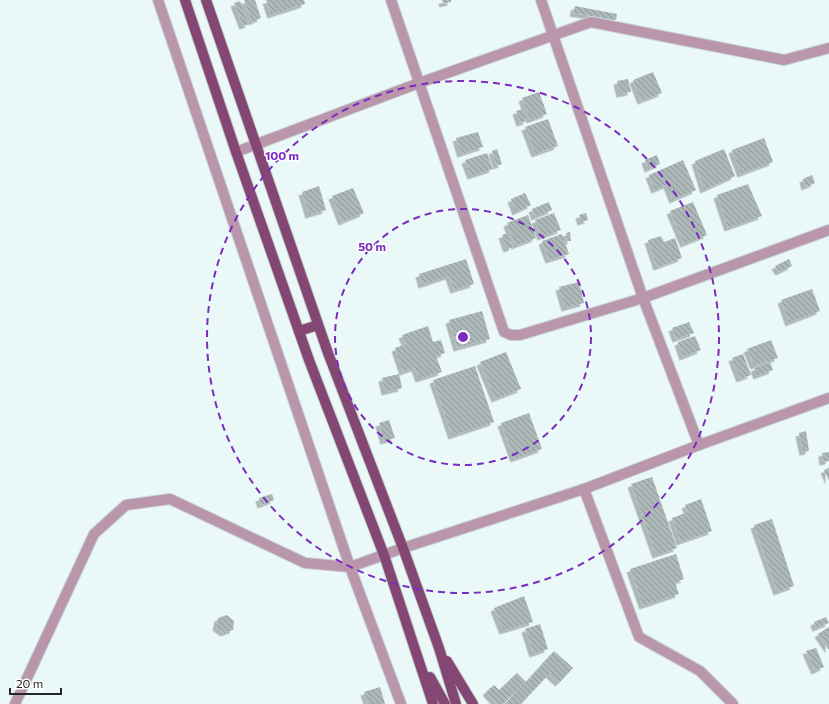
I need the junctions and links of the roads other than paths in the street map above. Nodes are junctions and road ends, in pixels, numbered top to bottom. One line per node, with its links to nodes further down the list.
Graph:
1 (158, 0): 20 (street)
2 (184, 0): 10 (main road)
3 (206, 0): 9 (main road)
4 (391, 0): 8 (street)
5 (541, 0): 6 (street)
6 (553, 34): 7 (street); 8 (street); 12 (street)
7 (829, 48)
8 (419, 83): 9 (street); 12 (street)
9 (255, 145): 10 (street); 13 (main road)
10 (236, 152): 14 (main road)
11 (829, 230): 12 (street)
12 (643, 298): 16 (street)
13 (318, 325): 14 (main road); 18 (main road)
14 (299, 331): 19 (main road)
15 (829, 398): 16 (street)
16 (699, 444): 17 (street)
17 (584, 489): 18 (street); 29 (street)
18 (403, 548): 19 (street); 21 (main road)
19 (384, 555): 20 (street); 22 (main road)
20 (350, 567): 23 (street); 24 (street)
21 (439, 648): 27 (main road); 28 (main road)
22 (418, 654): 25 (main road); 26 (main road)
23 (15, 704)
24 (401, 704)
25 (433, 704)
26 (445, 704)
27 (456, 704)
28 (473, 704)
29 (733, 704)

